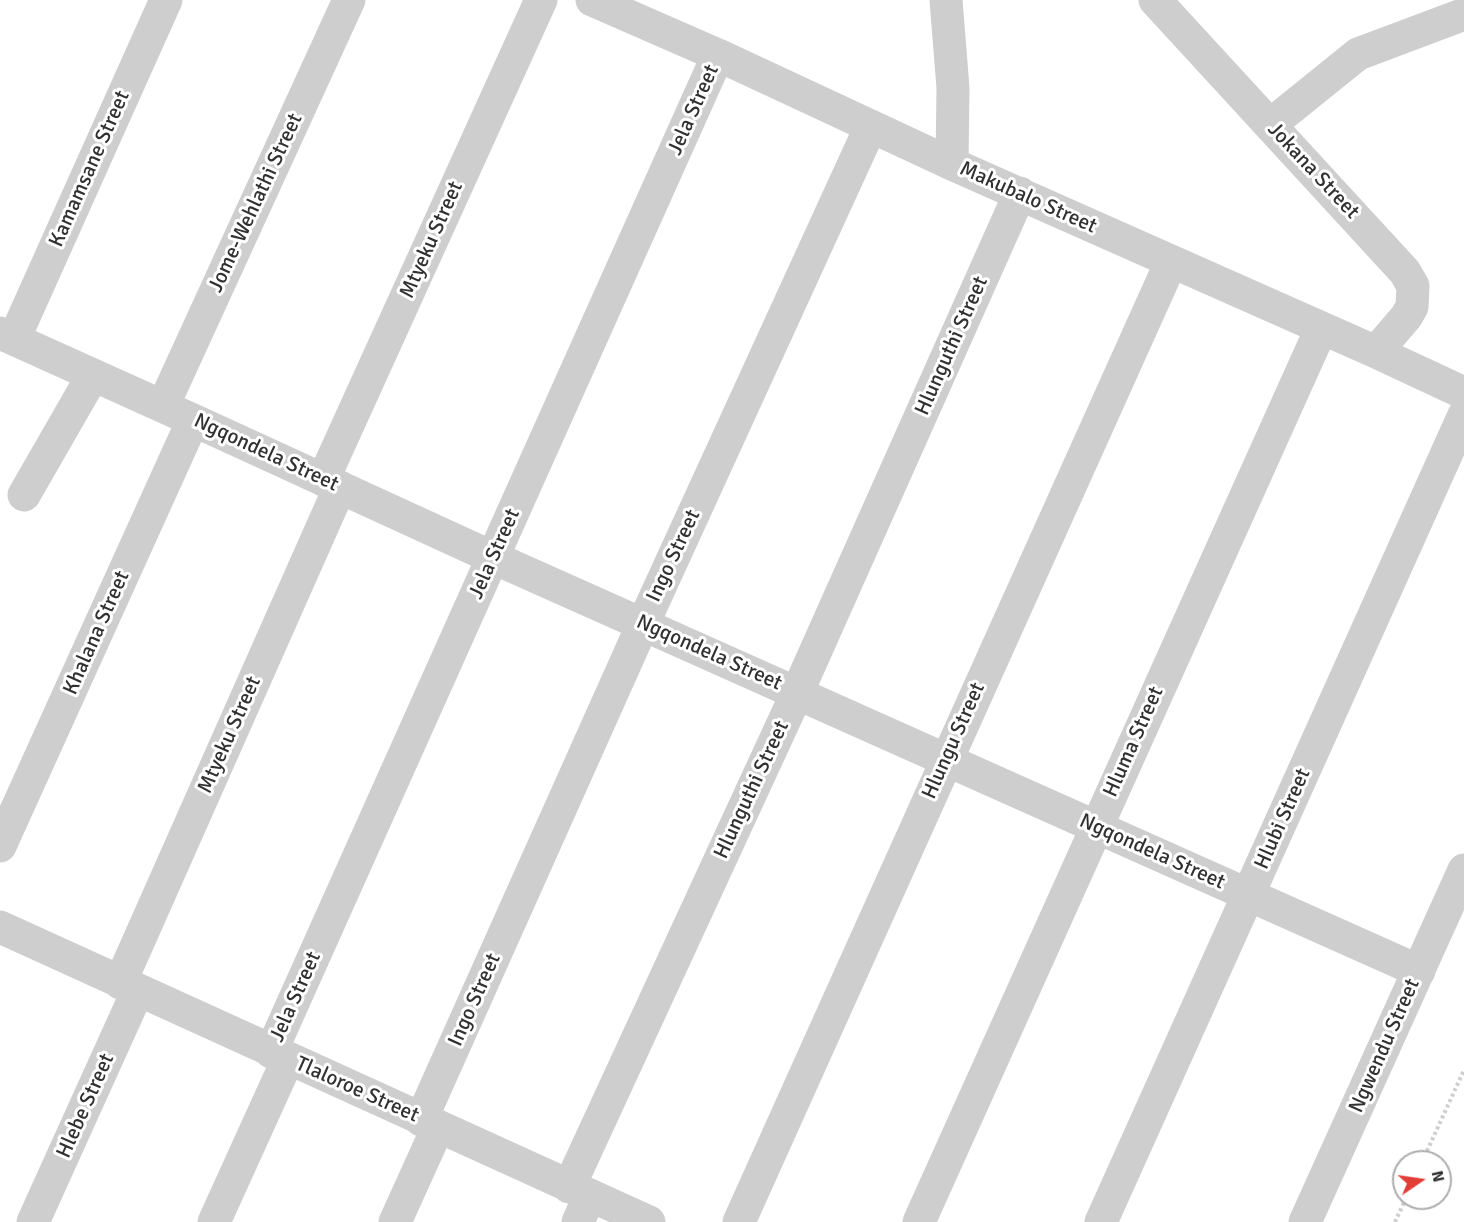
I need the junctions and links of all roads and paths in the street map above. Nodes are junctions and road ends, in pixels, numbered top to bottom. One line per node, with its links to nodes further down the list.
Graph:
1 (166, 0): 15 (street, Kamamsane Street)
2 (349, 0): 19 (street, Jome-Wehlathi Street)
3 (541, 0): 22 (street, Mtyeku Street)
4 (592, 0): 8 (street, Makubalo Street)
5 (946, 0): 11 (street)
6 (1155, 0): 9 (street, Jokana Street)
7 (1461, 12): 9 (street)
8 (718, 55): 10 (street, Makubalo Street); 24 (street, Jela Street)
9 (1270, 125): 16 (street, Jokana Street)
10 (871, 126): 11 (street, Makubalo Street); 25 (street, Ingo Street)
11 (952, 164): 12 (street, Makubalo Street)
12 (1020, 193): 13 (street, Makubalo Street); 26 (street, Hlunguthi Street)
13 (1171, 261): 14 (street, Makubalo Street); 27 (street, Hlungu Street)
14 (1322, 329): 16 (street, Makubalo Street); 28 (street, Hluma Street)
15 (7, 336): 17 (street, Ngqondela Street)
16 (1376, 352): 18 (street, Makubalo Street)
17 (93, 375): 19 (street, Ngqondela Street); 23 (street)
18 (1464, 393)
19 (163, 406): 21 (street, Ngqondela Street)
20 (1464, 415): 31 (street, Hlubi Street)
21 (193, 420): 22 (street, Ngqondela Street); 29 (street, Khalana Street)
22 (332, 483): 24 (street, Ngqondela Street); 34 (street, Mtyeku Street)
23 (24, 495)
24 (494, 558): 25 (street, Ngqondela Street); 35 (street, Jela Street)
25 (643, 624): 26 (street, Ngqondela Street); 37 (street, Ingo Street)
26 (797, 693): 27 (street, Ngqondela Street); 39 (street, Hlunguthi Street)
27 (946, 759): 28 (street, Ngqondela Street); 44 (street, Hlungu Street)
28 (1096, 826): 31 (street, Ngqondela Street); 45 (street, Hluma Street)
29 (0, 846)
30 (1464, 870): 33 (street, Ngwendu Street)
31 (1249, 896): 33 (street, Ngqondela Street); 46 (street, Hlubi Street)
32 (0, 927): 34 (street, Tlaloroe Street)
33 (1419, 971): 47 (street, Ngwendu Street)
34 (129, 987): 35 (street, Tlaloroe Street); 40 (street, Hlebe Street)
35 (279, 1056): 37 (street, Tlaloroe Street); 41 (street, Jela Street)
36 (1464, 1070): 38 (path)
37 (430, 1123): 39 (street, Tlaloroe Street); 42 (street, Ingo Street)
38 (1427, 1150)
39 (579, 1201): 43 (street, Tlaloroe Street)
40 (33, 1222)
41 (214, 1222)
42 (395, 1222)
43 (649, 1222)
44 (739, 1222)
45 (919, 1222)
46 (1101, 1222)
47 (1305, 1222)

